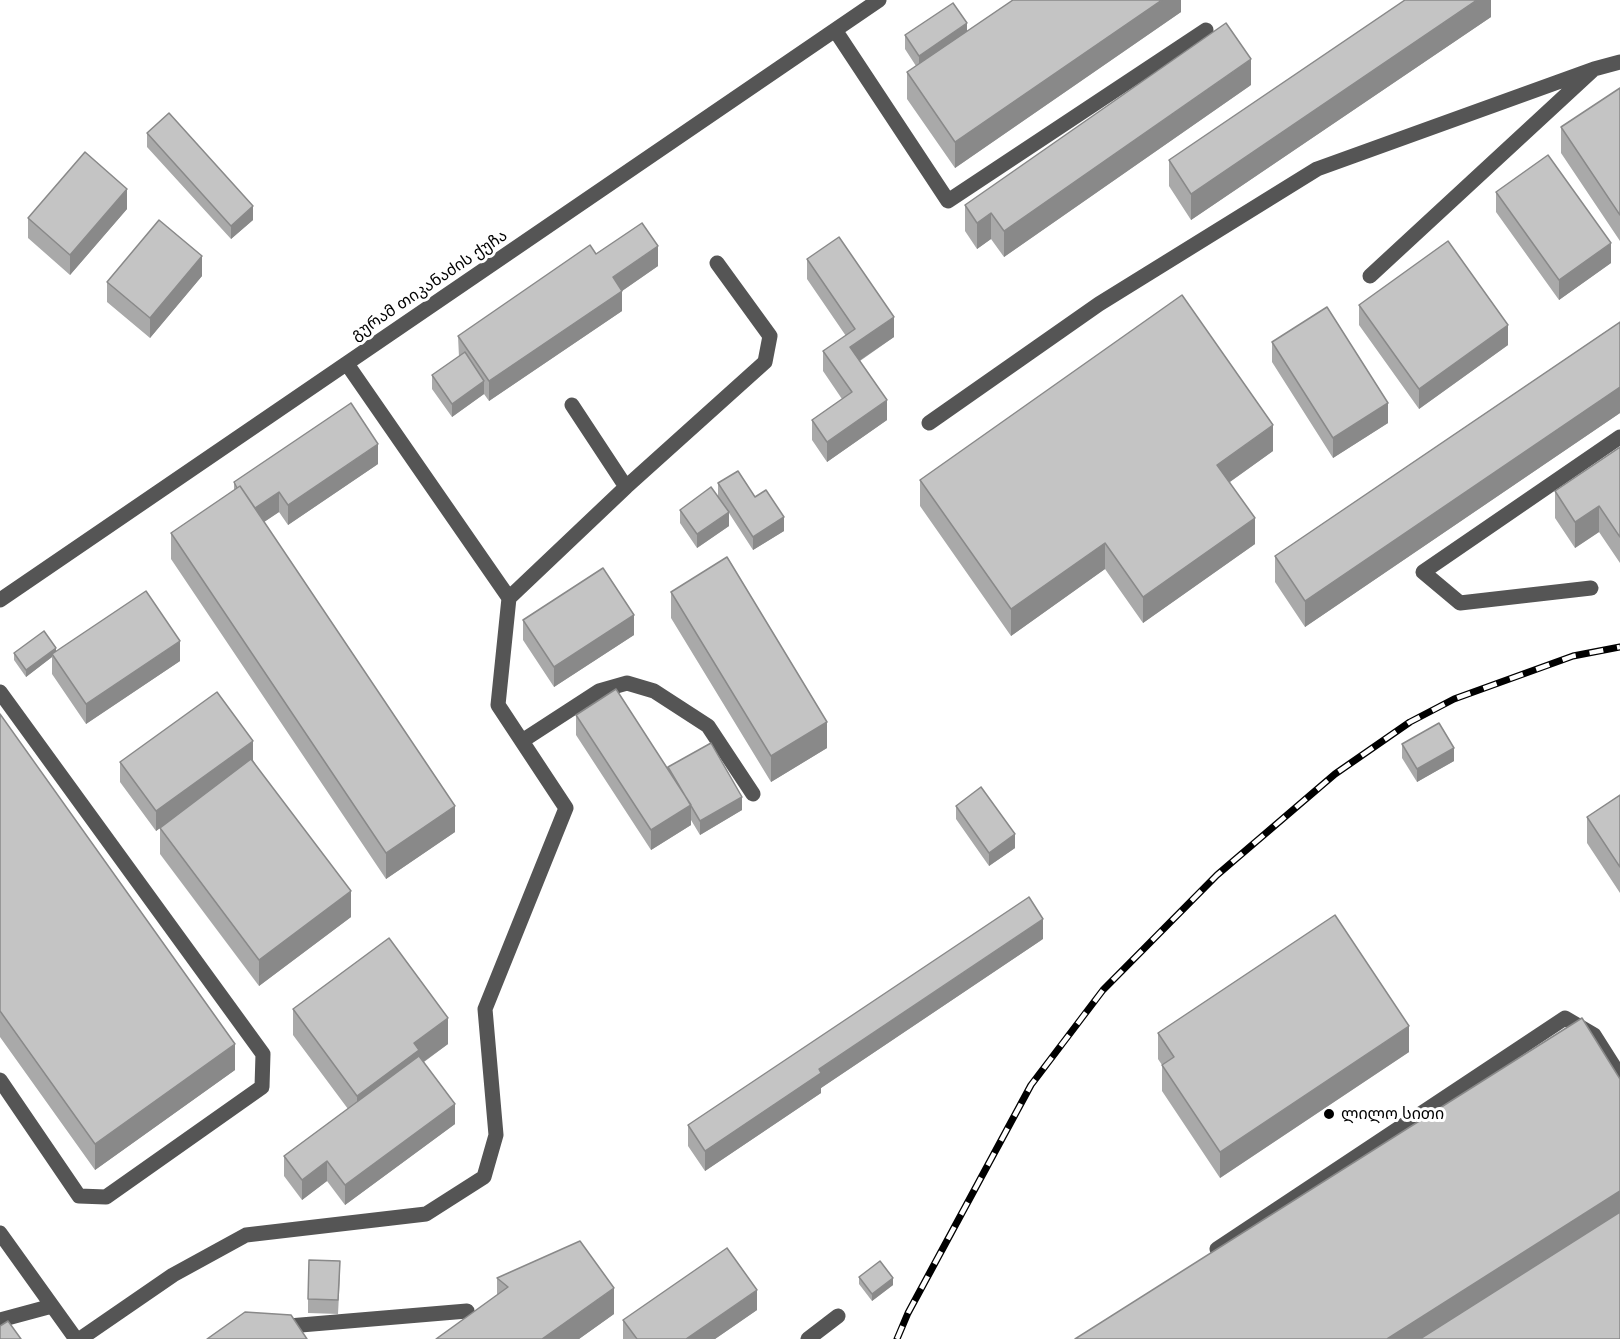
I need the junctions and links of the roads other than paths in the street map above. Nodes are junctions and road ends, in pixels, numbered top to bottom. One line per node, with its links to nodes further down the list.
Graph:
1 (879, 0): 2 (street, გურამ თიკანაძის ქუჩა)
2 (835, 30): 3 (street); 8 (street, გურამ თიკანაძის ქუჩა)
3 (1206, 30)
4 (1620, 62): 5 (street)
5 (1594, 69): 7 (street); 10 (street)
6 (717, 263): 12 (street)
7 (1370, 276)
8 (347, 364): 14 (street); 15 (street, გურამ თიკანაძის ქუჩა)
9 (572, 405): 12 (street)
10 (930, 423)
11 (1620, 437): 13 (street)
12 (626, 487): 14 (street)
13 (1591, 588)
14 (509, 598): 17 (street)
15 (0, 600)
16 (1, 695): 20 (street)
17 (522, 741): 18 (street); 28 (street)
18 (753, 794)
19 (1620, 1076): 22 (street)
20 (0, 1080)
21 (0, 1233): 23 (street)
22 (1201, 1260)
23 (52, 1306): 26 (street); 28 (street)
24 (467, 1311): 27 (street)
25 (838, 1316): 29 (street)
26 (0, 1320)
27 (260, 1328)
28 (78, 1339)
29 (808, 1339)

